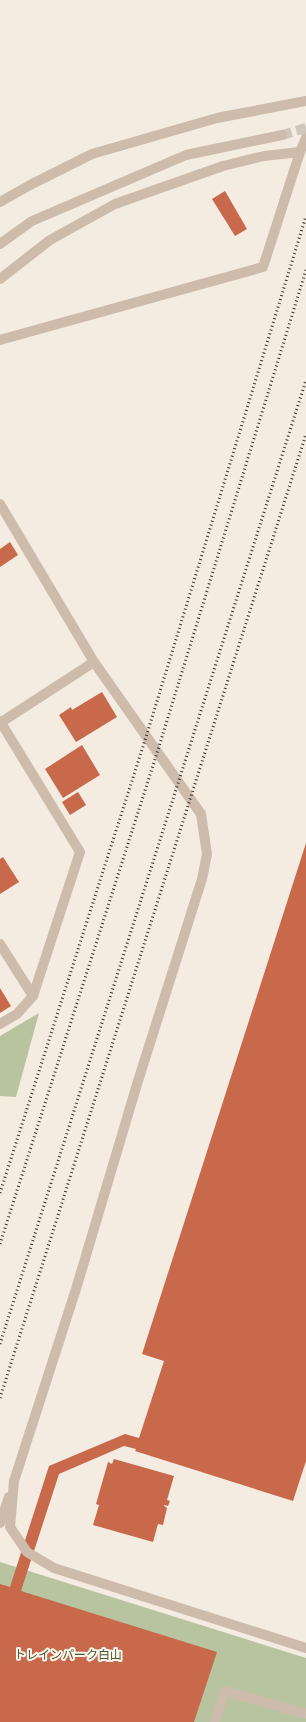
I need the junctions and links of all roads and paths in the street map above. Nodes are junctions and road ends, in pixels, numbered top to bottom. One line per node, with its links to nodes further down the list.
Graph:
1 (306, 101): 5 (street)
2 (282, 135): 6 (street)
3 (306, 138): 4 (street)
4 (300, 152): 7 (street); 8 (street)
5 (0, 202)
6 (0, 244)
7 (0, 279)
8 (0, 340)
9 (0, 504): 10 (street)
10 (94, 662): 11 (street); 15 (street)
11 (0, 722): 13 (street)
12 (0, 944): 13 (street)
13 (33, 996): 14 (street)
14 (0, 1024)
15 (14, 1481): 16 (street); 17 (street)
16 (0, 1523)
17 (306, 1648)
18 (306, 1714): 19 (street)
19 (215, 1722)

